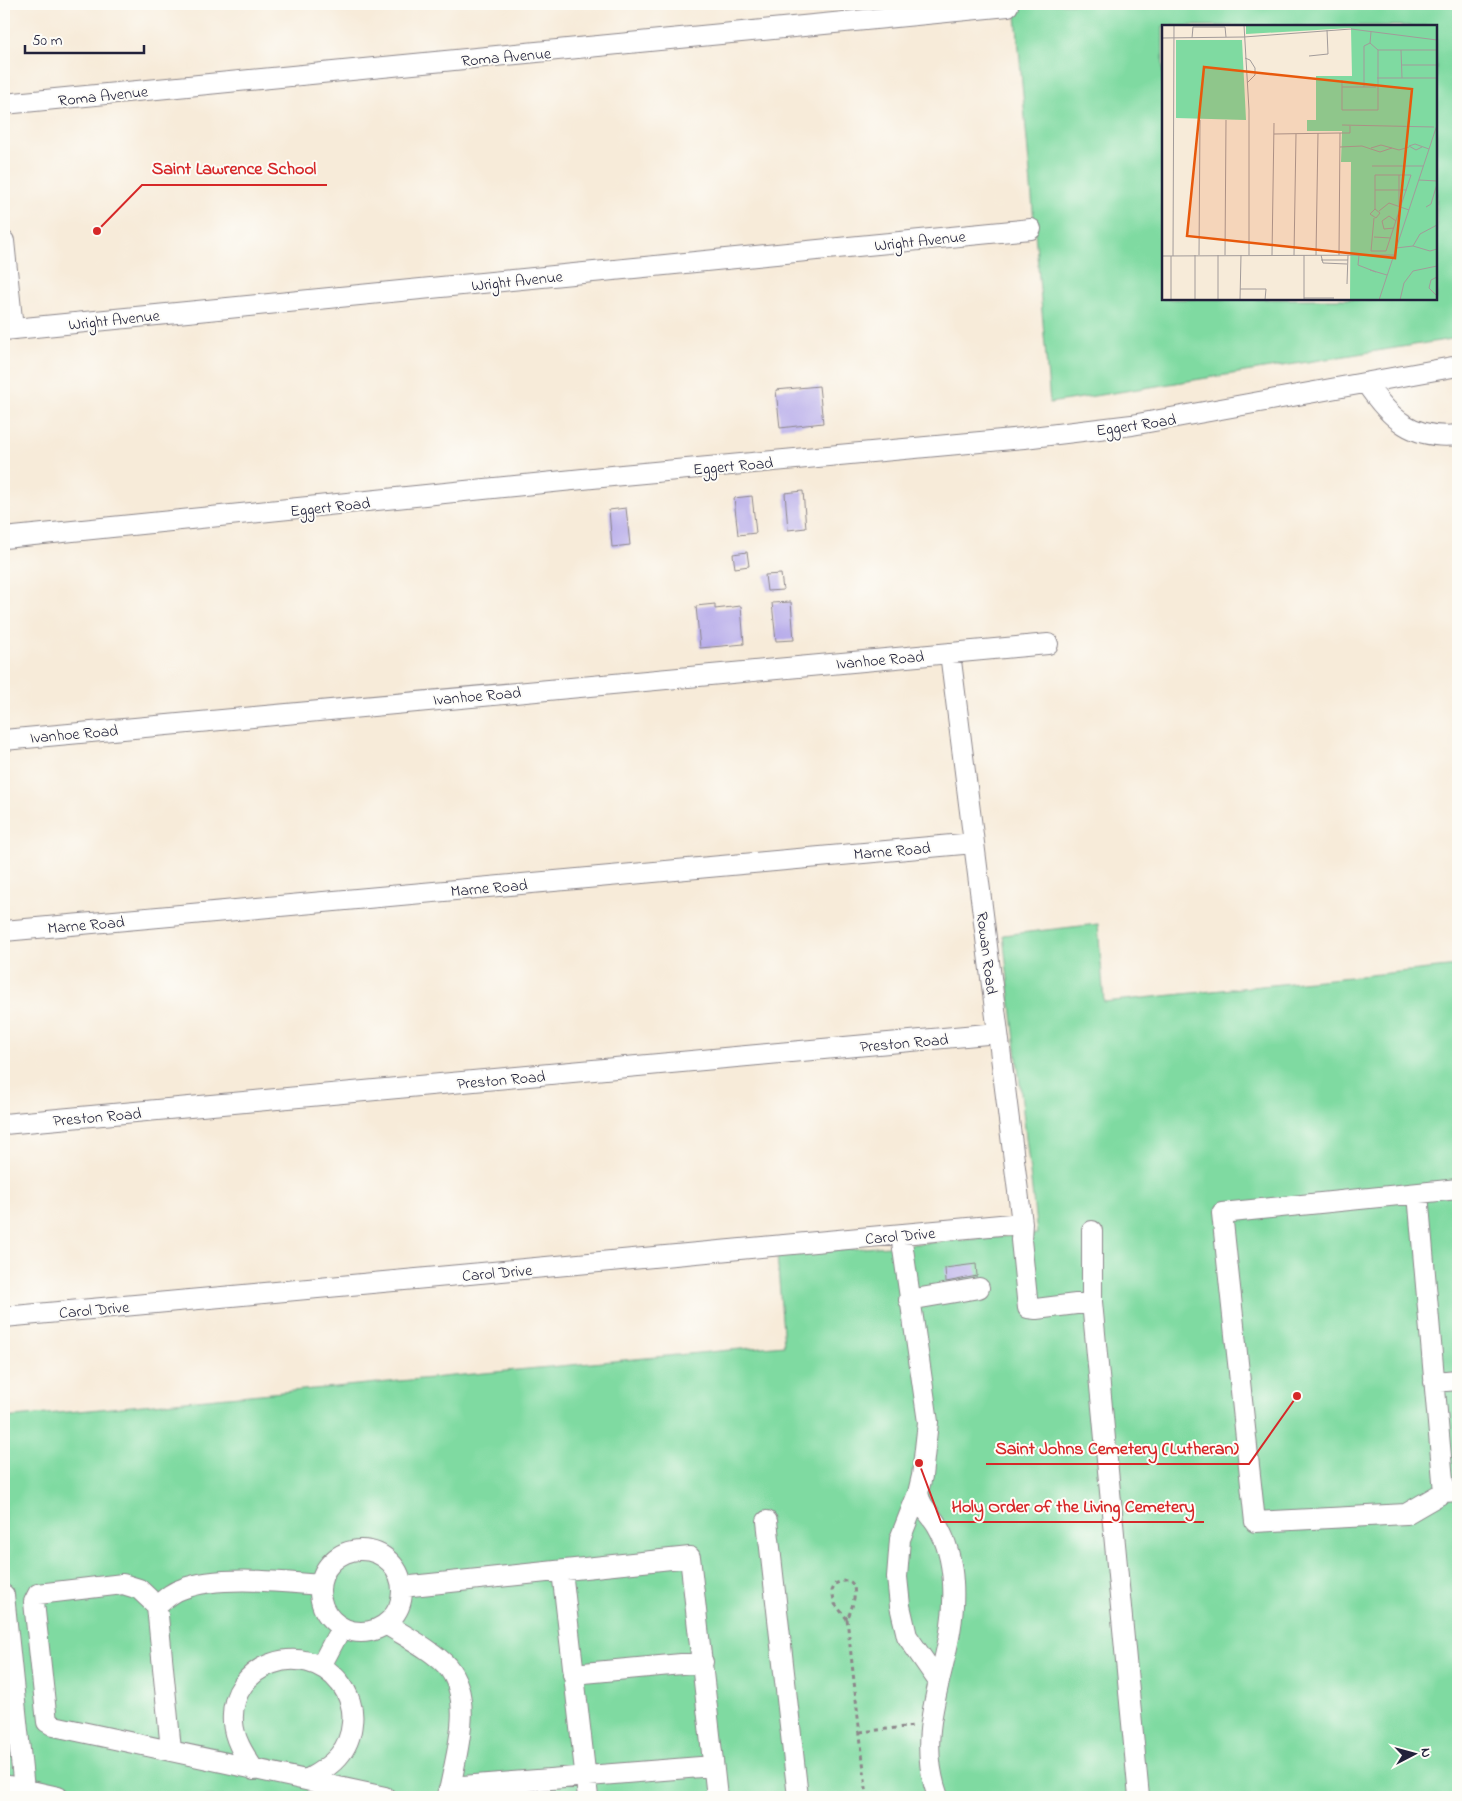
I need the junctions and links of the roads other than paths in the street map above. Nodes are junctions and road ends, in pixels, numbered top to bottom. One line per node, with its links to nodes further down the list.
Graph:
1 (1008, 6): 2 (street, Roma Avenue)
2 (4, 104)
3 (1031, 229): 5 (street, Wright Avenue)
4 (4, 241): 5 (street)
5 (8, 330)
6 (1458, 366): 7 (street, Eggert Road)
7 (1366, 383): 8 (street); 9 (street, Eggert Road)
8 (1458, 435)
9 (4, 538)
10 (1048, 644): 11 (street, Ivanhoe Road)
11 (950, 653): 12 (street, Ivanhoe Road); 13 (street, Rowan Road)
12 (4, 740)
13 (974, 843): 14 (street, Marne Road); 15 (street, Rowan Road)
14 (4, 931)
15 (998, 1033): 16 (street, Preston Road); 19 (street, Rowan Road)
16 (4, 1124)
17 (1458, 1190): 18 (street)
18 (1418, 1194): 27 (street); 28 (street)
19 (1022, 1223): 21 (street, Carol Drive); 24 (street, Rowan Road)
20 (1092, 1231): 24 (street)
21 (901, 1235): 23 (street); 25 (street, Carol Drive)
22 (979, 1288): 23 (street)
23 (909, 1300): 29 (street)
24 (1092, 1302): 60 (street)
25 (4, 1317)
26 (1458, 1380): 27 (street)
27 (1434, 1382): 28 (street)
28 (1451, 1491)
29 (918, 1493): 30 (street); 32 (street)
30 (929, 1517): 32 (street); 40 (street)
31 (767, 1521): 58 (street)
32 (907, 1521): 41 (street)
33 (562, 1571): 35 (street); 42 (street); 44 (street)
34 (320, 1585): 35 (street); 37 (street); 39 (street)
35 (402, 1587): 38 (street)
36 (4, 1595): 52 (street)
37 (157, 1606): 46 (street); 46 (street)
38 (386, 1624): 39 (street); 53 (street)
39 (342, 1628): 43 (street)
40 (946, 1656): 41 (street); 45 (street)
41 (924, 1660): 45 (street)
42 (703, 1662): 44 (street); 47 (street)
43 (321, 1666): 48 (street); 50 (street)
44 (573, 1674): 49 (street)
45 (939, 1682): 59 (street)
46 (171, 1750): 48 (street)
47 (713, 1766): 49 (street); 57 (street)
48 (254, 1770): 50 (street)
49 (586, 1777): 53 (street); 56 (street)
50 (308, 1779): 55 (street)
51 (4, 1785): 52 (street)
52 (24, 1789): 54 (street)
53 (448, 1792)
54 (58, 1797)
55 (385, 1797)
56 (588, 1797)
57 (717, 1797)
58 (798, 1797)
59 (938, 1797)
60 (1139, 1797)

